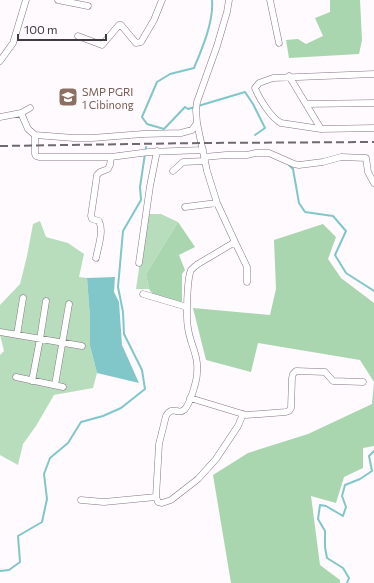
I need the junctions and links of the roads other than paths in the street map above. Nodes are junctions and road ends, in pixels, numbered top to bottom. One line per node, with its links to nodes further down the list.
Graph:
1 (26, 0): 9 (street)
2 (58, 0): 6 (street)
3 (162, 0): 7 (street)
4 (229, 0): 18 (street)
5 (270, 0): 8 (street)
6 (88, 6)
7 (78, 36)
8 (279, 43)
9 (0, 61)
10 (374, 74): 11 (street)
11 (289, 76): 13 (street); 19 (street)
12 (374, 103): 13 (street)
13 (306, 104): 17 (street)
14 (30, 108): 15 (street)
15 (21, 112): 16 (street); 22 (street)
16 (0, 117)
17 (314, 117): 19 (street); 21 (street)
18 (198, 123): 22 (street); 23 (street)
19 (300, 126): 21 (street)
20 (374, 128): 21 (street)
21 (321, 129)
22 (35, 135): 25 (street)
23 (202, 150): 24 (street); 28 (street)
24 (157, 151): 25 (street); 35 (street)
25 (110, 157): 34 (street)
26 (374, 157): 27 (street)
27 (366, 158): 28 (street); 30 (street)
28 (205, 159): 29 (street); 31 (street)
29 (173, 171)
30 (374, 183)
31 (217, 203): 32 (street); 33 (street)
32 (185, 207)
33 (235, 242): 36 (street); 41 (street)
34 (96, 258)
35 (139, 263)
36 (247, 282)
37 (143, 294): 41 (street)
38 (23, 298): 43 (street)
39 (46, 301): 44 (street)
40 (69, 304): 45 (street)
41 (186, 307): 52 (street)
42 (0, 332): 43 (street)
43 (17, 335): 44 (street)
44 (40, 339): 45 (street); 48 (street)
45 (62, 343): 46 (street); 50 (street)
46 (82, 346)
47 (16, 378): 48 (street)
48 (32, 381): 50 (street)
49 (363, 382): 53 (street)
50 (55, 385): 51 (street)
51 (63, 386)
52 (190, 398): 53 (street); 54 (street)
53 (243, 414): 54 (street)
54 (156, 497): 55 (street)
55 (81, 500)

